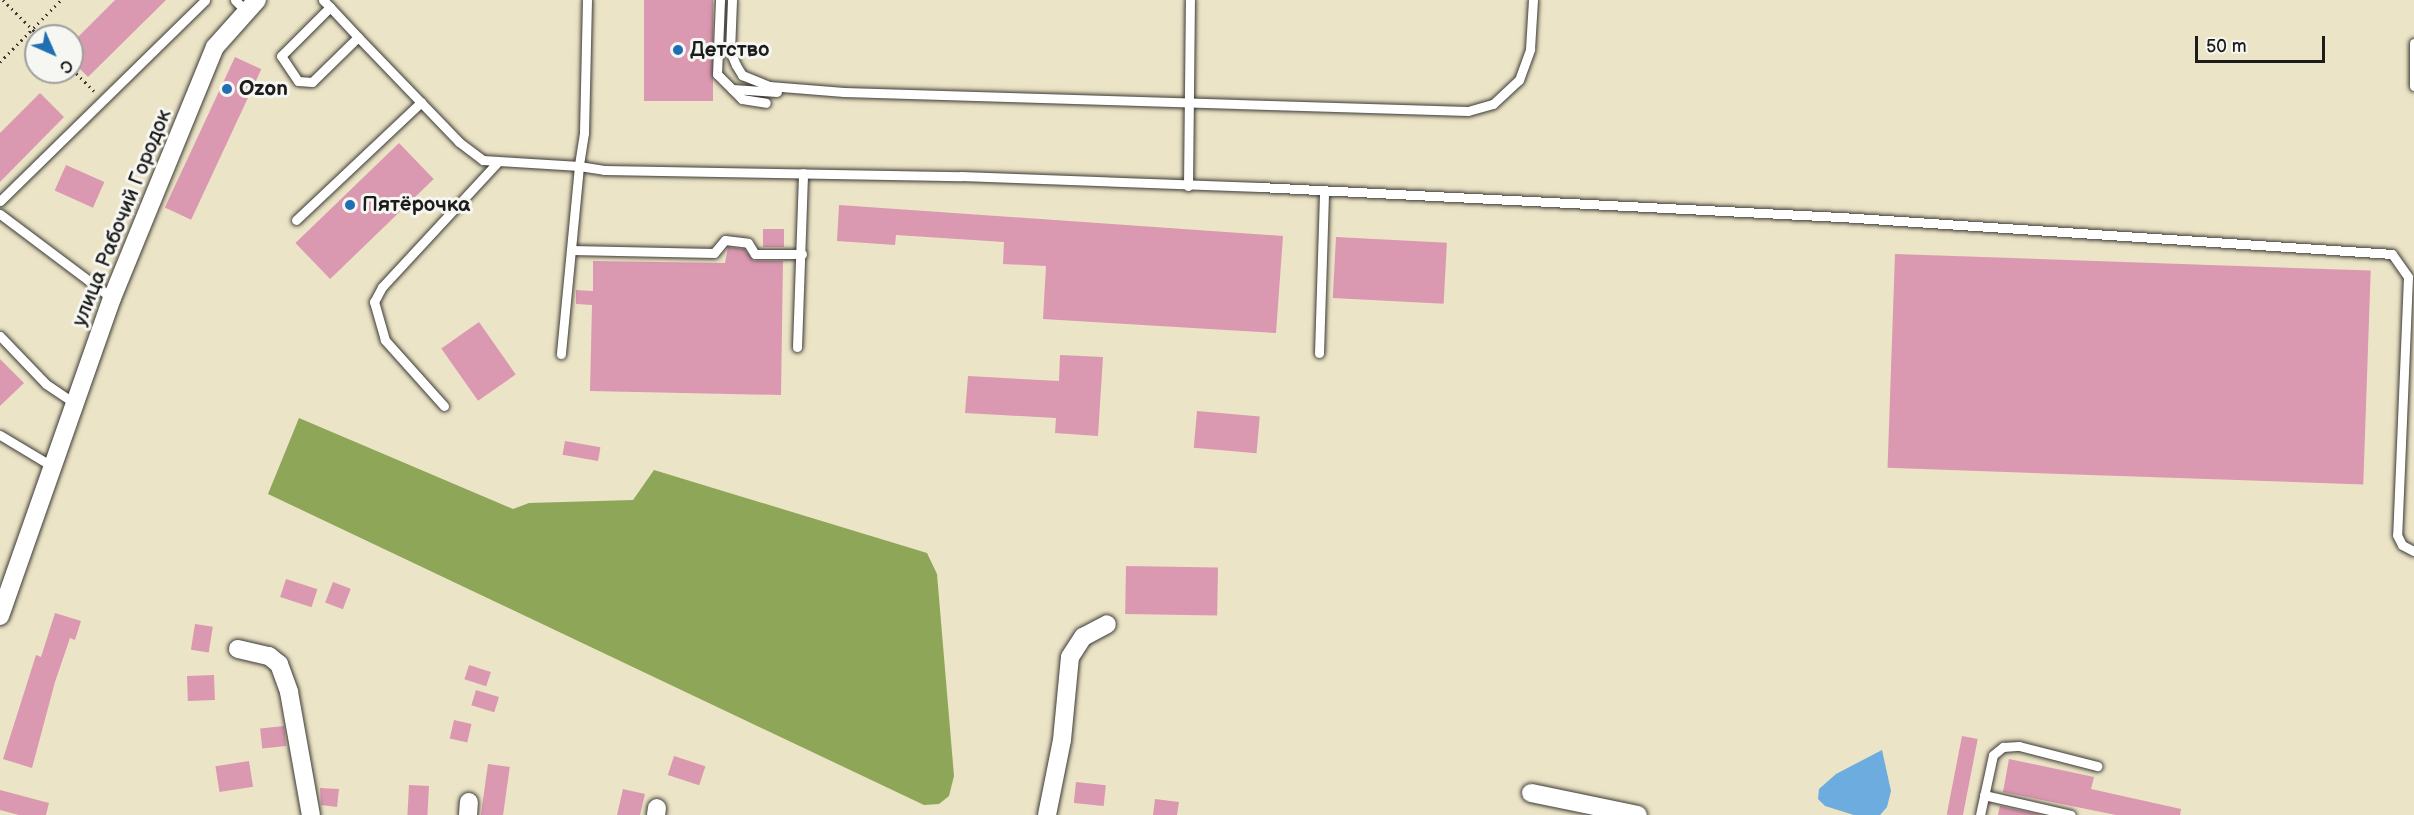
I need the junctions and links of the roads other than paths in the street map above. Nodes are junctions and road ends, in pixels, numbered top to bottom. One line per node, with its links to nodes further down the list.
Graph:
1 (205, 0): 22 (lane)
2 (586, 0): 18 (lane)
3 (720, 0): 12 (lane)
4 (732, 0): 13 (lane)
5 (1190, 0): 16 (lane)
6 (1533, 0): 16 (lane)
7 (246, 4): 27 (street, улица Рабочий Городок)
8 (326, 4): 9 (lane); 9 (lane)
9 (358, 37): 14 (lane)
10 (2414, 43): 11 (lane)
11 (2414, 86)
12 (729, 88): 13 (lane); 15 (lane)
13 (810, 91): 16 (lane)
14 (421, 102): 17 (lane); 24 (lane)
15 (766, 103)
16 (1189, 103): 20 (lane)
17 (497, 164): 18 (lane); 33 (lane)
18 (579, 166): 19 (lane); 25 (lane)
19 (803, 173): 20 (lane); 26 (lane)
20 (1188, 186): 21 (lane)
21 (1324, 191): 30 (lane); 36 (lane)
22 (0, 201)
23 (0, 214): 27 (lane)
24 (296, 220)
25 (571, 250): 26 (lane); 31 (lane)
26 (802, 254): 29 (lane)
27 (112, 298): 32 (street, улица Рабочий Городок)
28 (0, 336): 32 (lane)
29 (797, 347)
30 (1318, 352)
31 (561, 354)
32 (76, 404): 35 (street, улица Рабочий Городок)
33 (444, 406)
34 (0, 435): 35 (lane)
35 (55, 468): 37 (street, улица Рабочий Городок)
36 (2414, 551)
37 (0, 616)
38 (1107, 624): 44 (street)
39 (238, 649): 43 (street)
40 (2097, 766): 42 (lane)
41 (1532, 793): 45 (street)
42 (1984, 795): 46 (lane); 47 (lane)
43 (311, 815)
44 (1047, 815)
45 (1638, 815)
46 (1980, 815)
47 (2071, 815)

